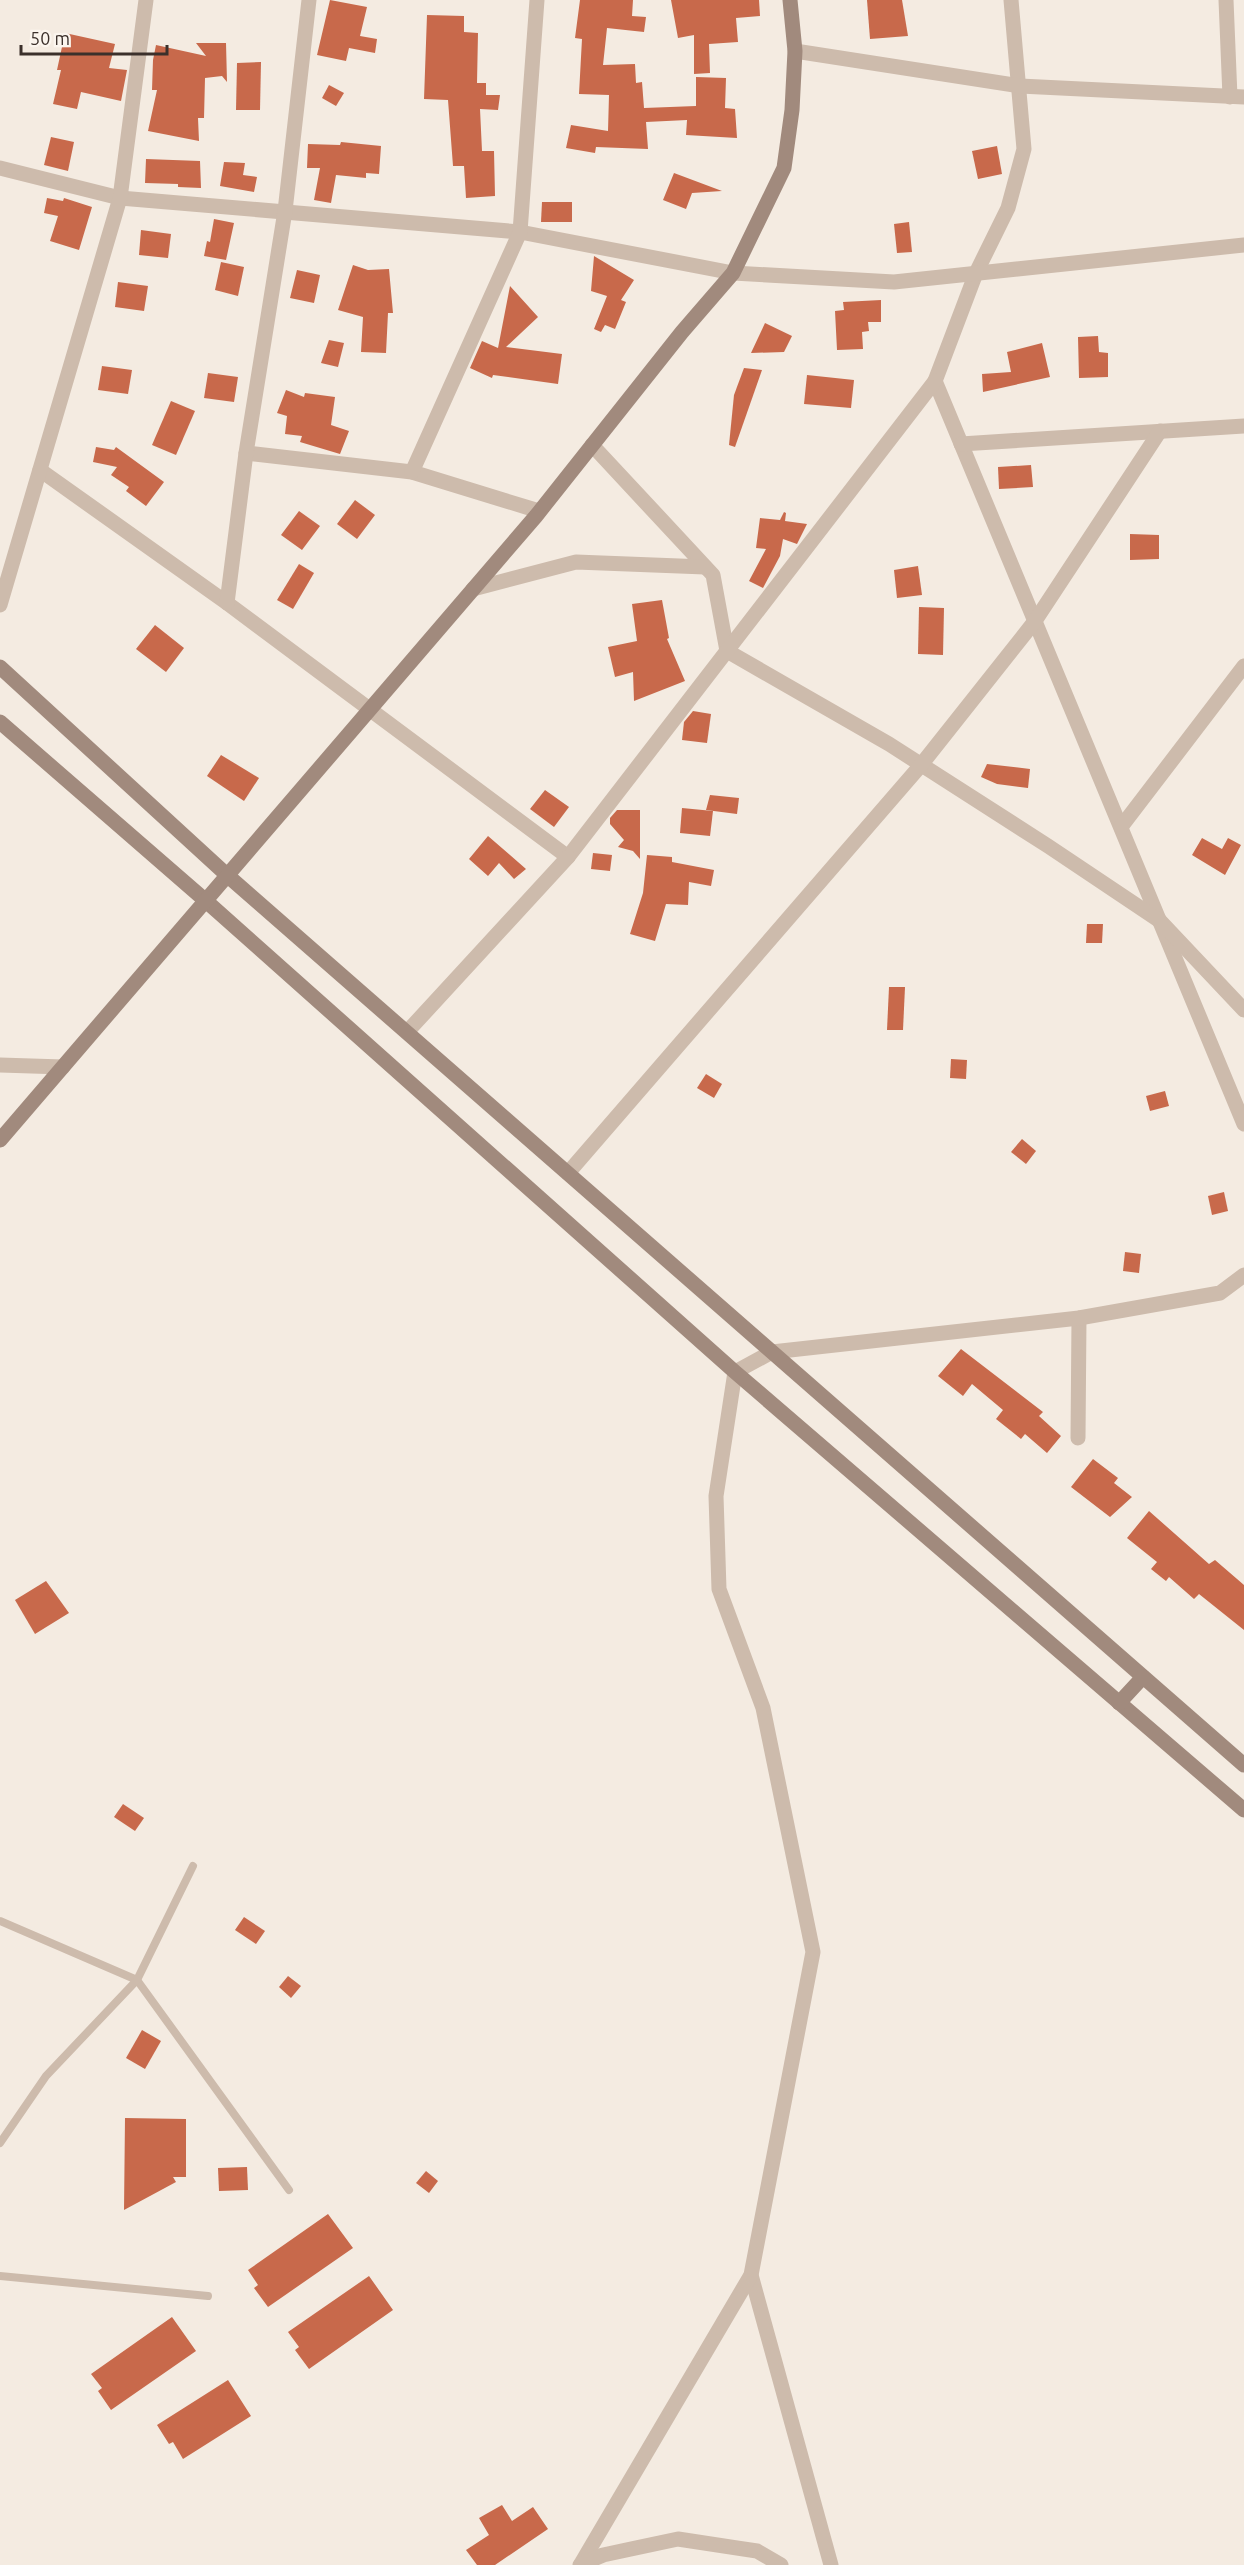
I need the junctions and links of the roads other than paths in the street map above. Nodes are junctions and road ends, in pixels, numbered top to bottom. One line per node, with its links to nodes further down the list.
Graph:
1 (146, 0): 11 (street)
2 (309, 0): 12 (street)
3 (537, 0): 13 (street)
4 (790, 0): 7 (street)
5 (1011, 0): 8 (street)
6 (1226, 0): 9 (street)
7 (795, 51): 8 (street); 15 (street)
8 (1020, 86): 9 (street); 16 (street)
9 (1237, 97)
10 (0, 168): 11 (street)
11 (120, 198): 12 (street); 23 (street)
12 (285, 211): 13 (street); 22 (street)
13 (520, 232): 15 (street); 24 (street)
14 (1244, 245): 16 (street)
15 (733, 273): 16 (street); 21 (street)
16 (976, 273): 17 (street)
17 (935, 381): 20 (street); 31 (street)
18 (1244, 426): 19 (street)
19 (1160, 431): 20 (street); 30 (street)
20 (961, 444): 30 (street)
21 (592, 445): 25 (street); 26 (street)
22 (246, 453): 24 (street); 28 (street)
23 (40, 470): 28 (street); 29 (street)
24 (412, 472): 25 (street)
25 (539, 511): 27 (street)
26 (705, 567): 27 (street); 31 (street)
27 (473, 589): 34 (street)
28 (227, 603): 34 (street)
29 (0, 605)
30 (1035, 621): 36 (street); 37 (street)
31 (727, 651): 36 (street); 38 (street)
32 (1244, 666): 37 (street)
33 (0, 667): 39 (street)
34 (370, 710): 38 (street); 39 (street)
35 (0, 722): 40 (street)
36 (921, 765): 41 (street); 48 (street)
37 (1121, 827): 41 (street)
38 (568, 857): 43 (street)
39 (228, 876): 40 (street); 43 (street)
40 (206, 901): 45 (street); 52 (street)
41 (1160, 921): 42 (street); 46 (street)
42 (1244, 1010)
43 (406, 1032): 48 (street)
44 (0, 1065): 45 (street)
45 (63, 1067): 47 (street)
46 (1244, 1124)
47 (0, 1140)
48 (568, 1173): 51 (street)
49 (1244, 1275): 50 (street)
50 (1079, 1318): 51 (street); 53 (street)
51 (772, 1352): 52 (street); 54 (street)
52 (735, 1372): 55 (street); 64 (street)
53 (1078, 1438)
54 (1143, 1677): 55 (street); 56 (street)
55 (1119, 1703): 57 (street)
56 (1244, 1765)
57 (1244, 1810)
58 (193, 1866): 60 (lane)
59 (0, 1921): 60 (lane)
60 (137, 1980): 61 (lane); 62 (lane)
61 (0, 2143)
62 (289, 2190)
63 (0, 2276): 65 (lane)
64 (751, 2276): 66 (street); 68 (street)
65 (208, 2296)
66 (581, 2564): 67 (street)
67 (781, 2565)
68 (831, 2565)

